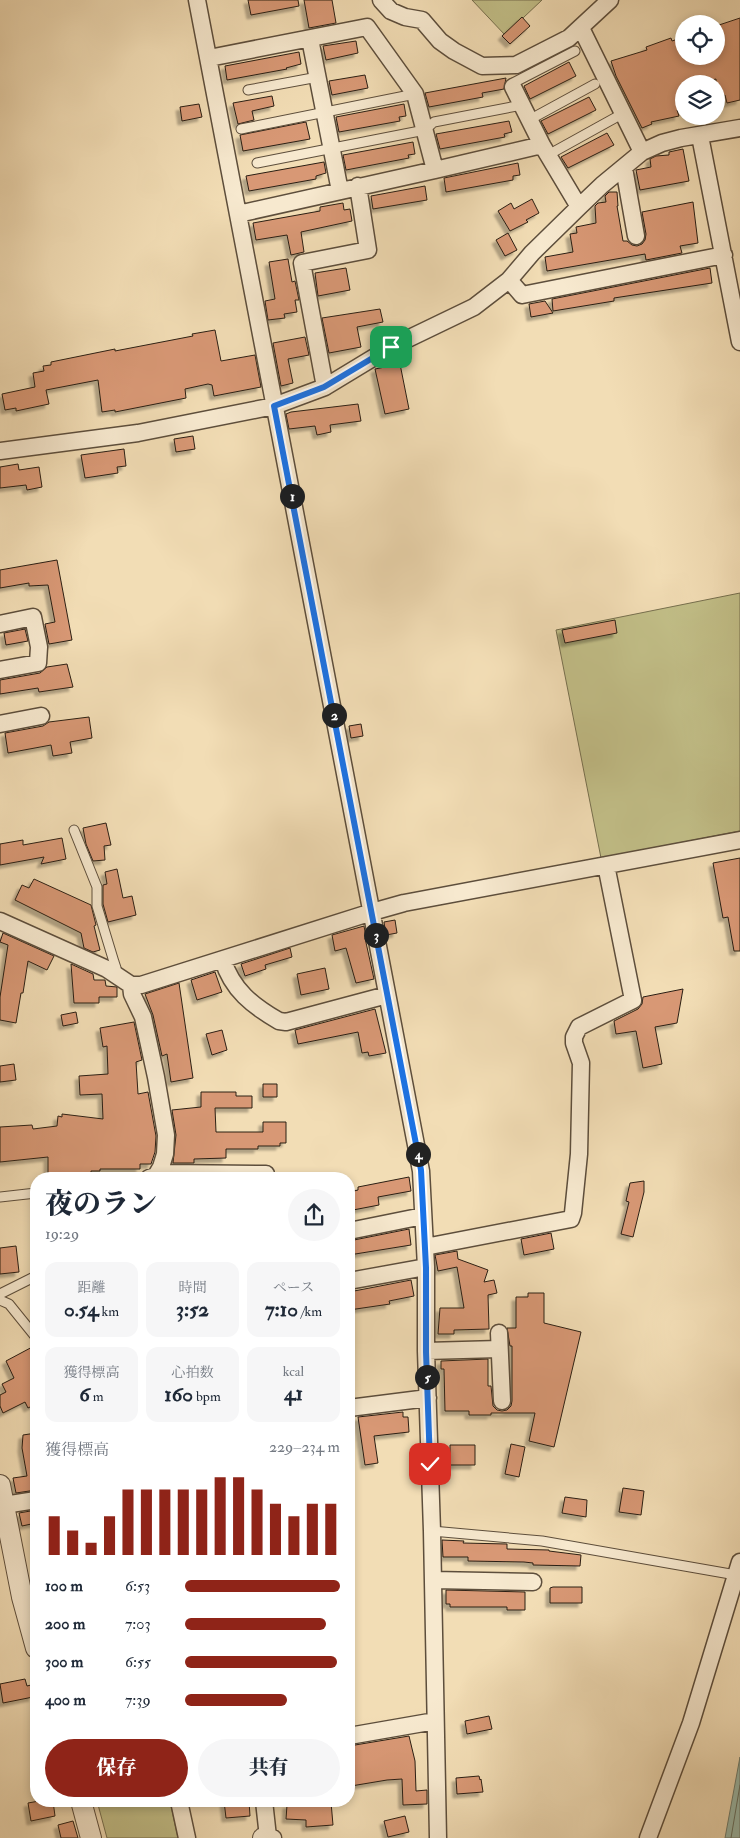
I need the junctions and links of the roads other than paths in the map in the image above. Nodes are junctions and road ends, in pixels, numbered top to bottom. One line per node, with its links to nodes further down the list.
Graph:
1 (197, 0): 8 (street)
2 (610, 0): 5 (street)
3 (386, 5): 4 (street); 5 (street)
4 (367, 27): 6 (street); 13 (street)
5 (581, 28): 16 (street)
6 (310, 39): 8 (street); 9 (street)
7 (575, 51): 11 (lane)
8 (209, 58): 30 (street)
9 (318, 78): 12 (lane); 14 (street)
10 (595, 84): 15 (lane)
11 (512, 87): 15 (street)
12 (248, 90)
13 (415, 94): 14 (lane); 19 (street)
14 (325, 112): 18 (lane); 21 (street)
15 (526, 113): 19 (lane); 22 (street)
16 (622, 114): 22 (lane); 23 (street)
17 (740, 128): 20 (street)
18 (241, 129)
19 (424, 130): 21 (lane); 26 (street)
20 (700, 136): 23 (street); 32 (street)
21 (332, 148): 24 (lane); 28 (street)
22 (545, 150): 26 (street); 29 (street)
23 (642, 152): 25 (street)
24 (258, 163)
25 (624, 168): 29 (street); 31 (street)
26 (435, 170): 27 (street)
27 (358, 186): 28 (street); 35 (street)
28 (340, 191): 30 (street)
29 (579, 207): 33 (street)
30 (238, 214): 36 (street)
31 (636, 236)
32 (724, 255): 33 (street); 34 (street)
33 (509, 280): 35 (street)
34 (740, 342)
35 (324, 387): 36 (street)
36 (274, 406): 37 (street); 45 (street)
37 (0, 451)
38 (0, 624): 39 (street)
39 (0, 670)
40 (41, 716): 41 (street)
41 (0, 724)
42 (74, 830): 48 (lane)
43 (740, 840): 44 (street)
44 (606, 865): 45 (street); 56 (street)
45 (372, 912): 47 (street); 50 (street)
46 (1, 923): 48 (street)
47 (223, 960): 49 (street); 50 (street)
48 (114, 974): 49 (street)
49 (131, 985): 51 (street)
50 (387, 995): 54 (street)
51 (157, 1172)
52 (30, 1193): 53 (lane)
53 (0, 1197)
54 (423, 1216): 55 (street); 56 (street)
55 (355, 1230)
56 (424, 1247): 57 (street)
57 (426, 1268): 59 (street); 63 (street)
58 (30, 1279): 60 (lane)
59 (355, 1280)
60 (0, 1294)
61 (0, 1300): 62 (lane)
62 (30, 1330)
63 (426, 1352): 64 (street); 65 (street)
64 (428, 1398): 66 (street); 70 (street)
65 (502, 1401)
66 (355, 1407)
67 (0, 1485): 69 (street)
68 (30, 1501): 69 (street)
69 (4, 1505): 74 (street)
70 (432, 1531): 71 (lane); 72 (street)
71 (738, 1568): 84 (street)
72 (433, 1580): 73 (street); 75 (street)
73 (533, 1582)
74 (30, 1626)
75 (435, 1721): 76 (street); 83 (street)
76 (355, 1735)
77 (82, 1807): 80 (street)
78 (181, 1807): 81 (street)
79 (265, 1807): 82 (street)
80 (91, 1838)
81 (186, 1838)
82 (268, 1838)
83 (438, 1838)
84 (648, 1838)

